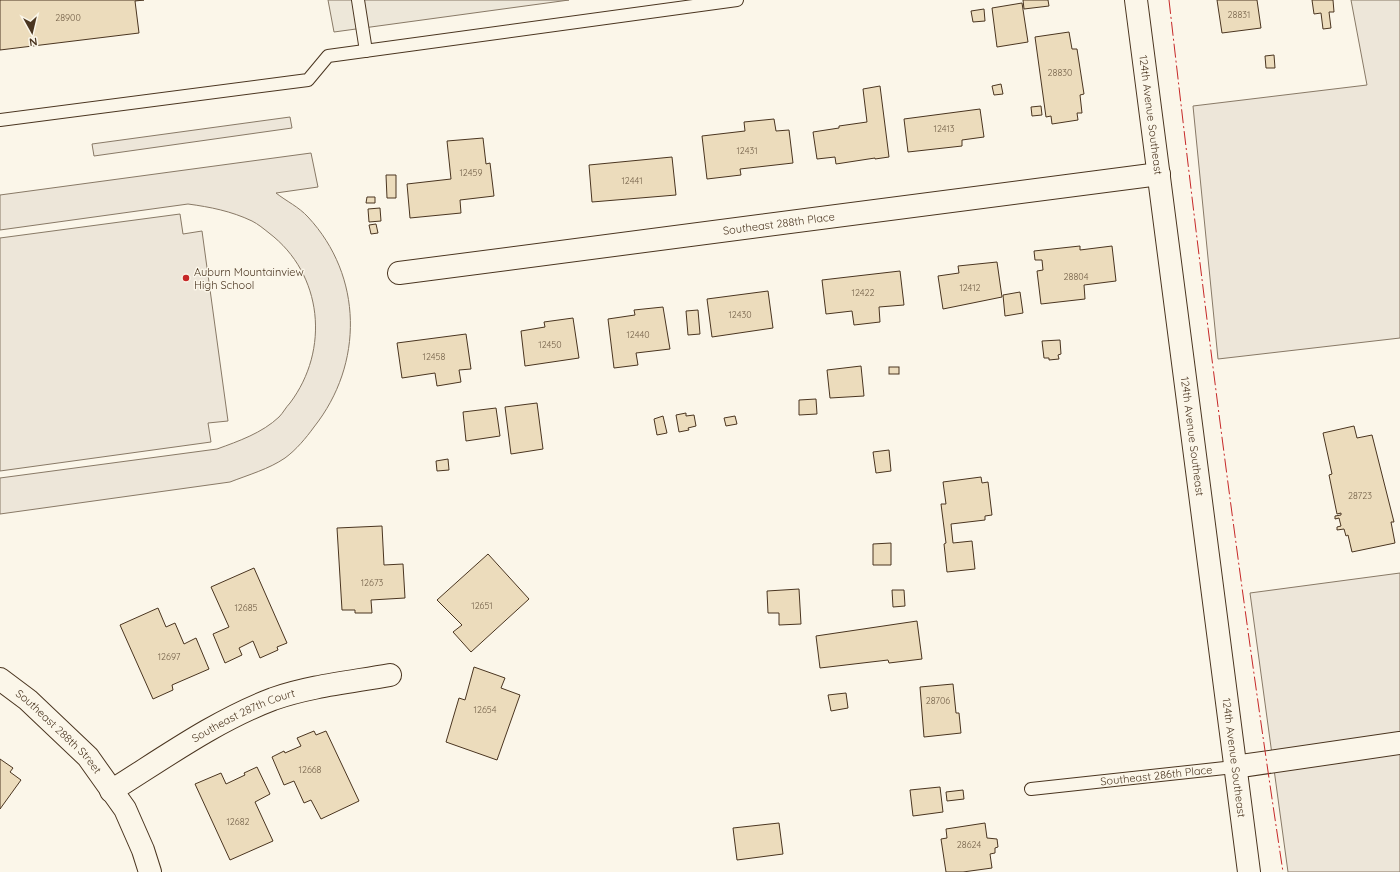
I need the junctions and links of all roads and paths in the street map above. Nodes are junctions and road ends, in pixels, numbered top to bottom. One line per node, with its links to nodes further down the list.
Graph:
1 (358, 0): 4 (lane)
2 (737, 0): 4 (lane)
3 (1136, 0): 6 (street, 124th Avenue Southeast)
4 (366, 51): 5 (lane)
5 (0, 120)
6 (1159, 174): 7 (street, Southeast 288th Place); 11 (street, 124th Avenue Southeast)
7 (399, 273)
8 (390, 675): 13 (street, Southeast 287th Court)
9 (0, 679): 13 (street, Southeast 288th Street)
10 (1400, 743): 11 (street, Southeast 286th Place)
11 (1234, 767): 12 (lane, Southeast 286th Place); 15 (street, 124th Avenue Southeast)
12 (1031, 790)
13 (111, 791): 14 (street, Southeast 288th Street)
14 (150, 872)
15 (1249, 872)

